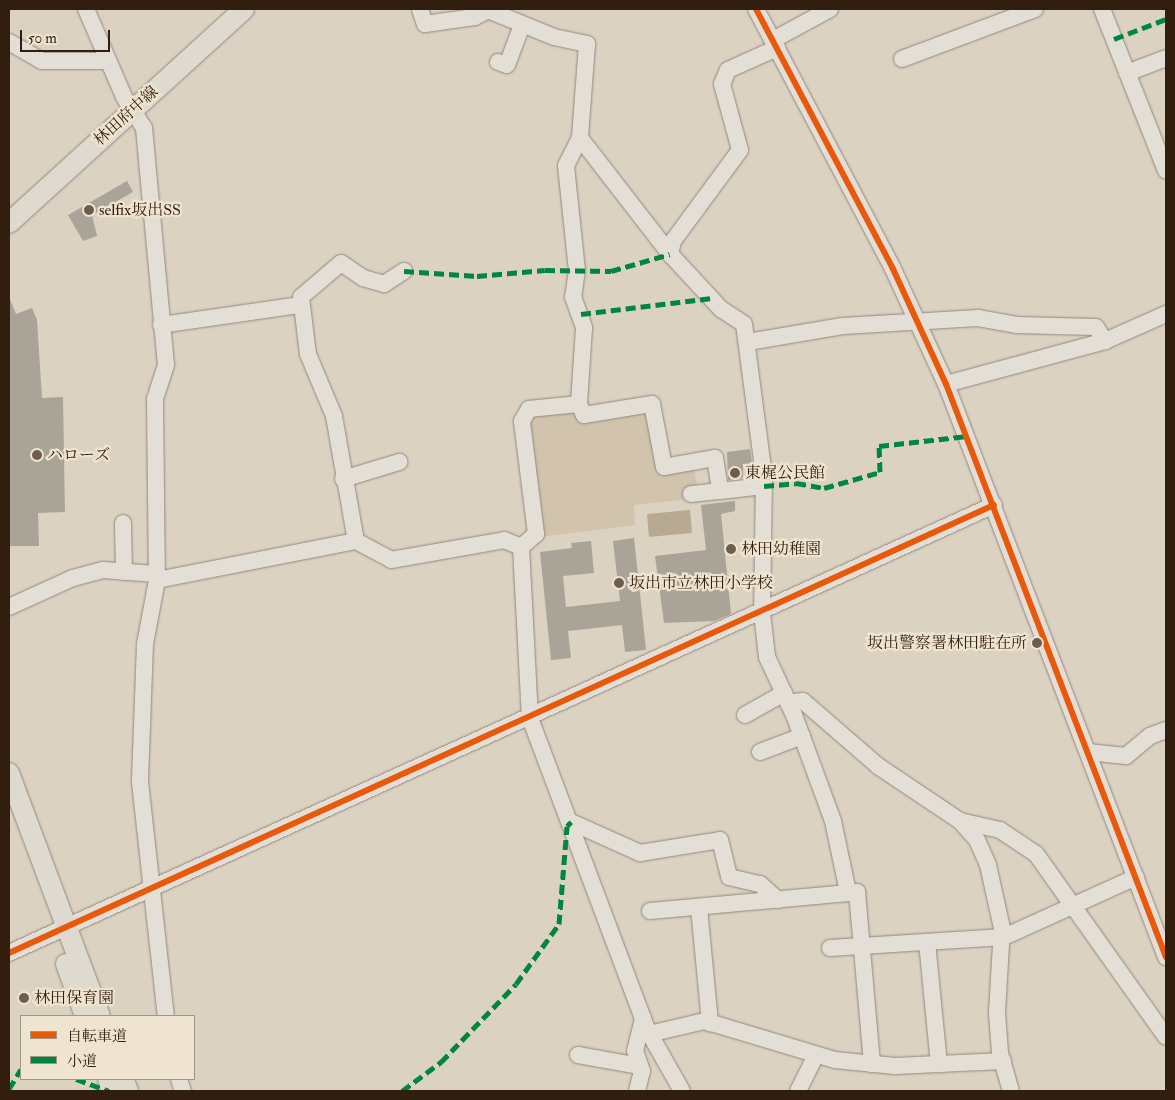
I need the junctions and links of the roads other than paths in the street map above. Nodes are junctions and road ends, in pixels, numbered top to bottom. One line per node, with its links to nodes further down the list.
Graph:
1 (86, 9): 14 (street)
2 (244, 9): 17 (main road, 林田府中線)
3 (420, 9): 9 (street)
4 (756, 9): 11 (street)
5 (830, 9): 8 (street)
6 (1035, 9): 13 (street)
7 (1102, 9): 16 (street)
8 (802, 15): 11 (street)
9 (522, 25): 15 (street); 19 (street)
10 (9, 42): 14 (street)
11 (775, 44): 22 (street); 26 (street)
12 (1166, 58): 16 (street)
13 (902, 59)
14 (108, 61): 17 (street)
15 (498, 62)
16 (1127, 73): 18 (street)
17 (133, 111): 21 (main road, 林田府中線); 27 (street)
18 (1160, 135): 20 (street)
19 (580, 138): 22 (street); 31 (street)
20 (1166, 170)
21 (9, 223)
22 (670, 254): 29 (street)
23 (404, 271): 24 (street)
24 (300, 305): 27 (street); 33 (street)
25 (1166, 314): 28 (street)
26 (918, 322): 28 (street); 29 (street); 30 (street)
27 (161, 325): 42 (street)
28 (1105, 341): 30 (street)
29 (748, 342): 34 (street)
30 (946, 384): 37 (street)
31 (578, 404): 35 (street); 40 (street)
32 (399, 462): 33 (street)
33 (343, 479): 39 (street)
34 (764, 486): 35 (street); 44 (street)
35 (720, 490): 36 (street)
36 (691, 494)
37 (994, 505): 44 (street); 51 (street)
38 (123, 523): 41 (street)
39 (356, 541): 40 (street); 42 (street)
40 (521, 546): 47 (street)
41 (124, 572): 42 (street); 43 (street)
42 (156, 577): 57 (street)
43 (9, 607)
44 (762, 613): 45 (street); 47 (street)
45 (786, 698): 46 (street); 49 (street); 54 (street)
46 (745, 715)
47 (530, 718): 55 (street); 57 (street)
48 (1166, 730): 51 (street)
49 (802, 736): 50 (street); 58 (street)
50 (760, 752)
51 (1088, 752): 56 (street)
52 (9, 773): 64 (main road)
53 (9, 813): 64 (main road)
54 (960, 821): 60 (street); 65 (street)
55 (571, 822): 59 (street); 74 (street)
56 (1136, 877): 60 (street); 63 (street)
57 (151, 887): 64 (street); 73 (street)
58 (848, 892): 59 (street); 67 (street)
59 (778, 900): 61 (street)
60 (1072, 906): 65 (street); 77 (street)
61 (699, 908): 62 (street); 75 (street)
62 (650, 911)
63 (1161, 927): 70 (street)
64 (60, 930): 69 (street); 71 (main road); 72 (main road)
65 (1002, 938): 66 (street); 80 (street)
66 (927, 942): 67 (street); 82 (street)
67 (862, 946): 68 (street); 81 (street)
68 (830, 948)
69 (9, 953)
70 (1166, 957)
71 (85, 1015)
72 (100, 1015)
73 (166, 1015)
74 (643, 1018): 76 (street); 83 (street)
75 (710, 1023): 76 (street); 79 (street)
76 (650, 1034): 85 (street)
77 (1166, 1037)
78 (578, 1055): 83 (street)
79 (816, 1055): 81 (street); 86 (street)
80 (1003, 1061): 82 (street); 87 (street)
81 (872, 1064): 82 (street)
82 (939, 1064)
83 (640, 1066): 84 (street)
84 (638, 1091)
85 (682, 1091)
86 (798, 1091)
87 (1011, 1091)

